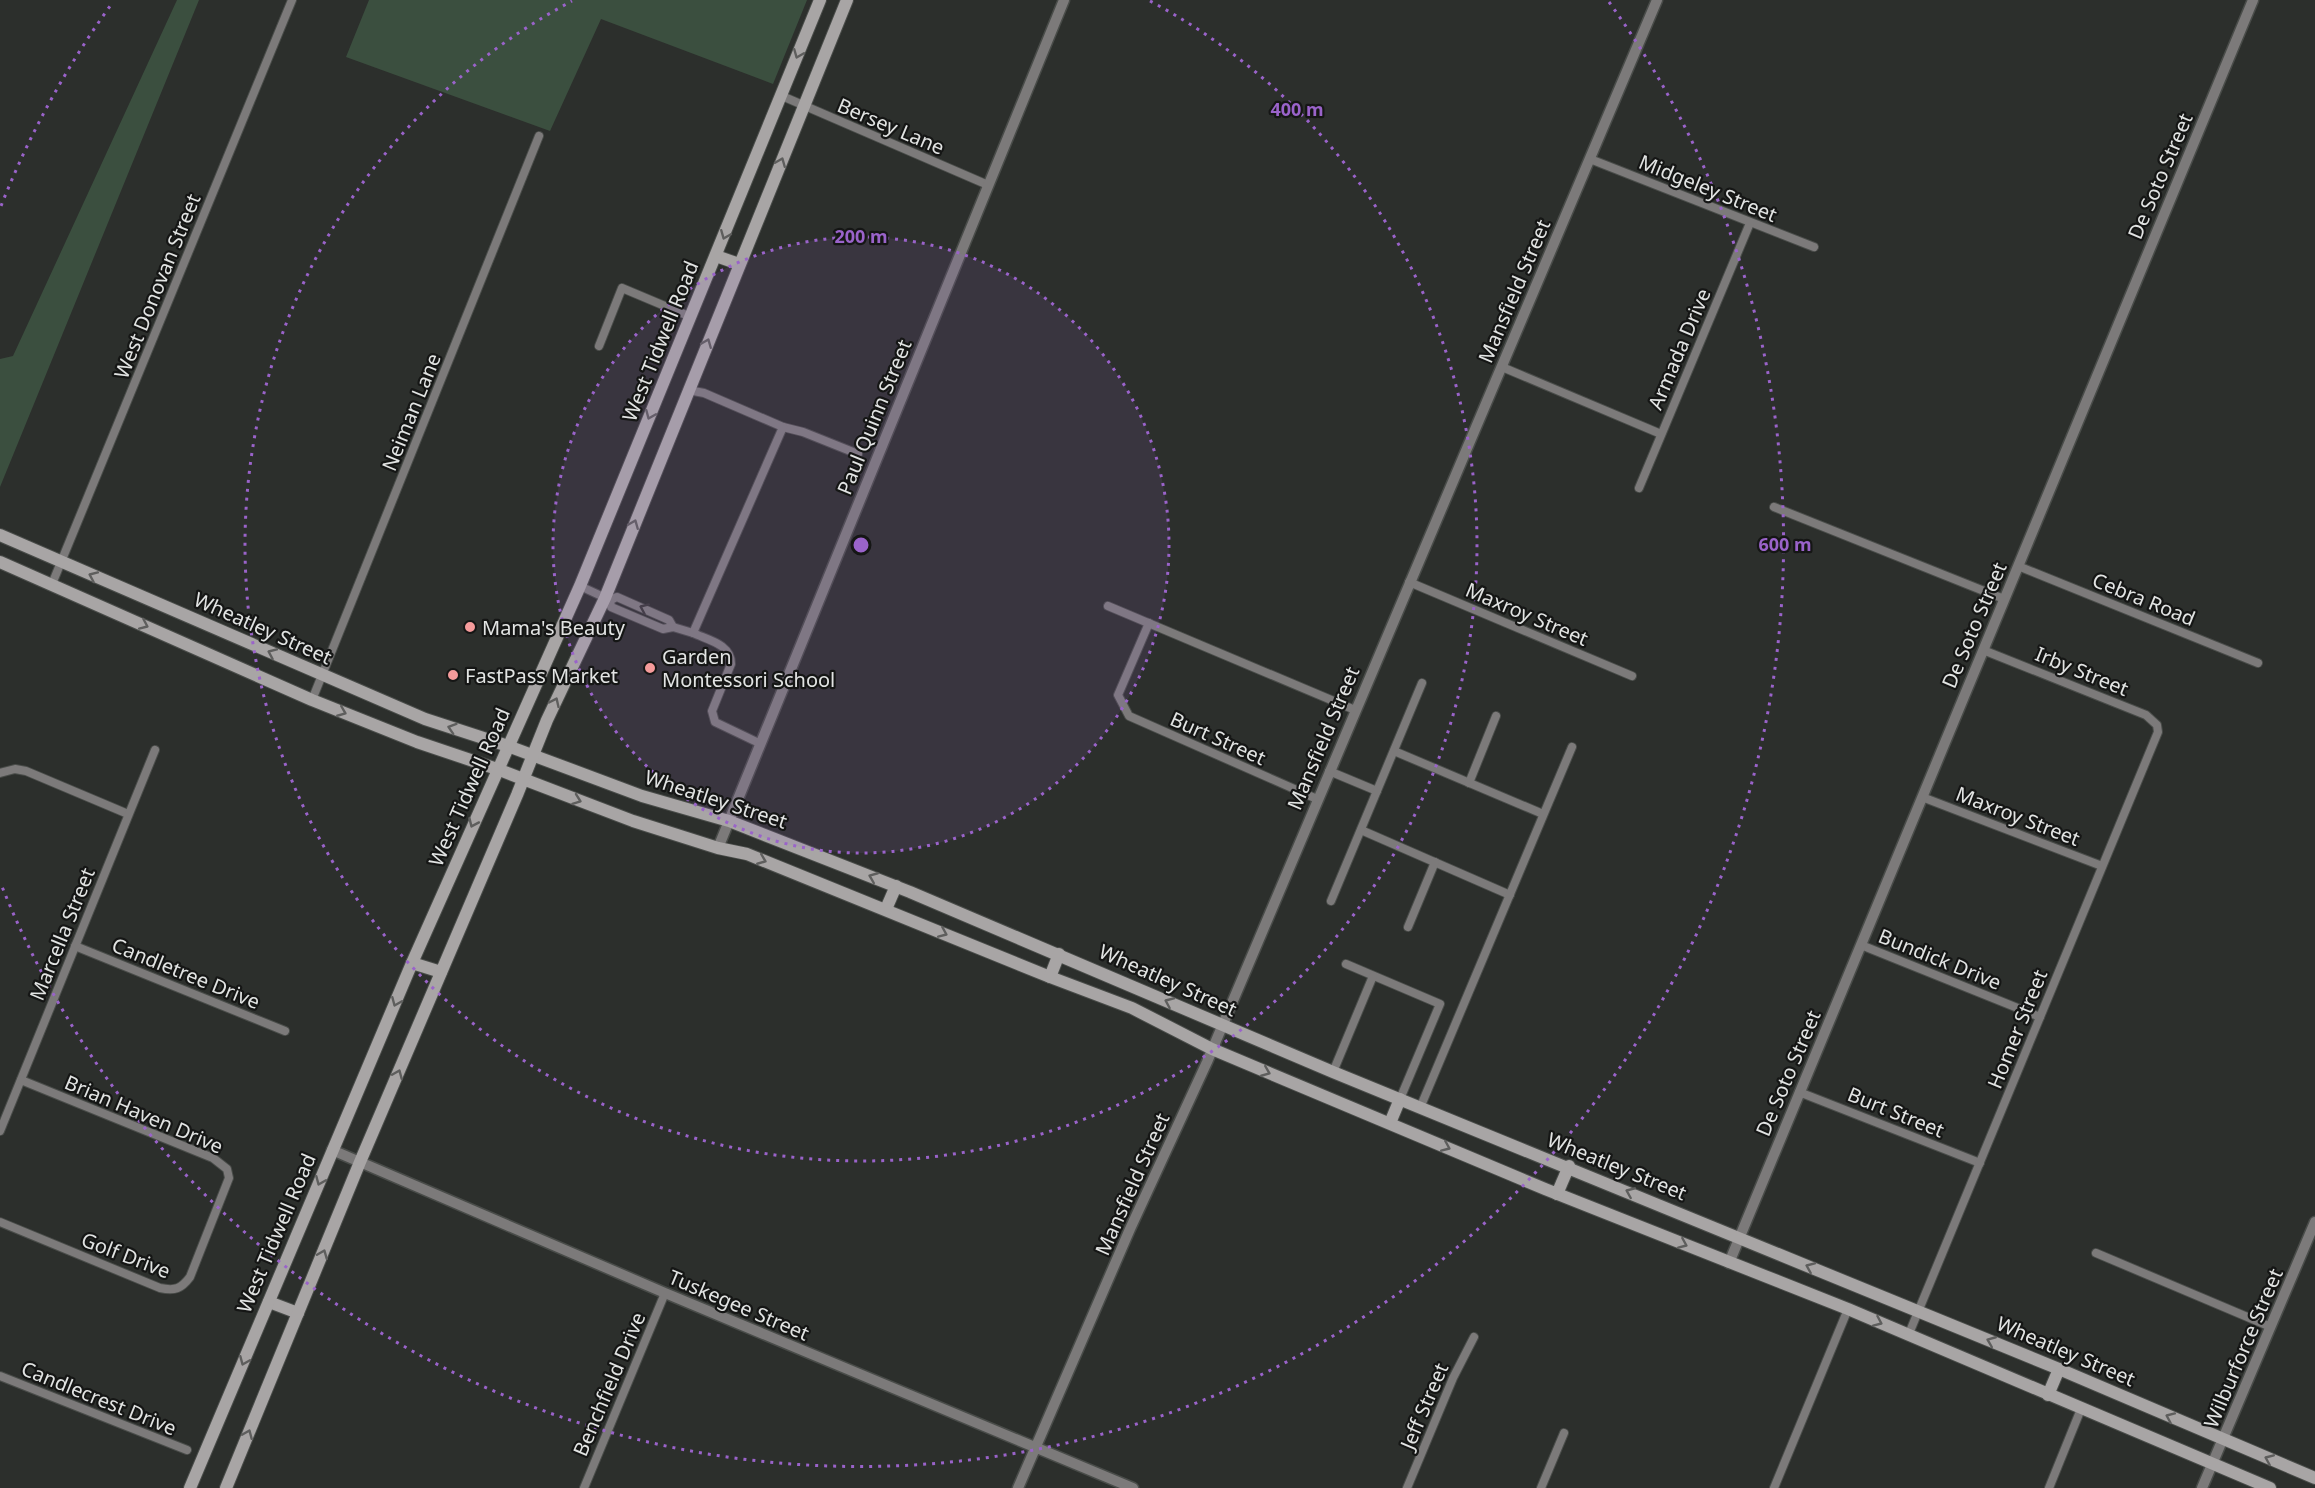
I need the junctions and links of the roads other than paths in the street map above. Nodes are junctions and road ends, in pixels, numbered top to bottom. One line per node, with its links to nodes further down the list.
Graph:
1 (292, 0): 27 (street, West Donovan Street)
2 (820, 0): 7 (main road, West Tidwell Road, one-way to 7)
3 (847, 0): 8 (main road)
4 (1064, 0): 11 (street, Paul Quinn Street)
5 (1657, 0): 10 (street, Mansfield Street)
6 (2253, 0): 28 (street, De Soto Street)
7 (782, 96): 8 (street, Bersey Lane); 14 (main road, West Tidwell Road, one-way to 14)
8 (804, 106): 11 (street, Bersey Lane); 15 (main road, one-way to 8)
9 (539, 136): 39 (street, Neiman Lane)
10 (1590, 159): 12 (street, Midgeley Street); 18 (street, Mansfield Street)
11 (988, 185): 46 (street, Paul Quinn Street)
12 (1750, 223): 13 (street, Midgeley Street); 21 (street, Armada Drive)
13 (1814, 248)
14 (716, 256): 15 (main road); 16 (main road, West Tidwell Road)
15 (739, 264): 19 (main road, one-way to 15)
16 (691, 317): 17 (street); 31 (main road, West Tidwell Road, one-way to 31)
17 (598, 346)
18 (1502, 367): 21 (street); 29 (street, Mansfield Street)
19 (688, 390): 20 (street); 32 (main road, one-way to 19)
20 (783, 427): 22 (street); 36 (street)
21 (1661, 434): 23 (street, Armada Drive)
22 (858, 454)
23 (1639, 488)
24 (1774, 507): 33 (street)
25 (0, 535): 27 (main road, Wheatley Street)
26 (0, 562): 30 (main road, Wheatley Street)
27 (62, 562): 30 (street, West Donovan Street); 39 (main road, Wheatley Street, one-way to 27)
28 (2018, 566): 33 (street, De Soto Street); 38 (street, Cebra Road)
29 (1409, 582): 40 (street, Maxroy Street); 43 (street, Mansfield Street)
30 (52, 584): 42 (main road, Wheatley Street, one-way to 42)
31 (580, 586): 32 (street); 47 (main road, West Tidwell Road)
32 (608, 599): 36 (street); 51 (main road, one-way to 32)
33 (2004, 599): 37 (street, De Soto Street)
34 (1108, 606): 35 (street)
35 (1149, 623): 43 (street); 59 (street, Burt Street)
36 (693, 633): 46 (street)
37 (1983, 650): 45 (street, Irby Street); 58 (street, De Soto Street)
38 (2258, 663)
39 (323, 675): 42 (street, Neiman Lane); 47 (main road, Wheatley Street, one-way to 39)
40 (1632, 676)
41 (1422, 683): 50 (street)
42 (312, 700): 52 (main road, Wheatley Street, one-way to 52)
43 (1355, 710): 53 (street, Mansfield Street)
44 (1496, 716): 56 (street)
45 (2157, 734): 66 (street, Homer Street)
46 (761, 744): 62 (street, Paul Quinn Street)
47 (508, 746): 51 (main road, Wheatley Street); 52 (main road, West Tidwell Road)
48 (1572, 747): 61 (street)
49 (154, 750): 60 (street, Marcella Street)
50 (1394, 751): 56 (street); 57 (street)
51 (532, 755): 55 (main road); 62 (main road, Wheatley Street)
52 (497, 769): 55 (main road, Wheatley Street); 75 (main road, West Tidwell Road, one-way to 75)
53 (1329, 771): 57 (street); 59 (street, Mansfield Street)
54 (0, 773): 60 (street)
55 (522, 780): 64 (main road, Wheatley Street, one-way to 64); 77 (main road)
56 (1469, 783): 61 (street)
57 (1377, 791): 63 (street)
58 (1922, 797): 66 (street, Maxroy Street); 72 (street, De Soto Street)
59 (1317, 800): 81 (street, Mansfield Street)
60 (128, 814): 73 (street, Marcella Street)
61 (1544, 814): 68 (street)
62 (729, 821): 64 (street, Paul Quinn Street); 67 (main road, Wheatley Street, one-way to 62)
63 (1361, 830): 65 (street); 69 (street)
64 (718, 848): 70 (main road, Wheatley Street, one-way to 70)
65 (1435, 862): 68 (street); 71 (street)
66 (2102, 866): 80 (street, Homer Street)
67 (896, 886): 70 (main road); 74 (main road, Wheatley Street)
68 (1510, 895): 88 (street)
69 (1331, 901)
70 (886, 909): 79 (main road, Wheatley Street, one-way to 79)
71 (1408, 927)
72 (1861, 945): 80 (street, Bundick Drive); 86 (street, De Soto Street)
73 (75, 946): 82 (street, Candletree Drive); 85 (street, Marcella Street)
74 (1059, 954): 79 (main road); 81 (main road, Wheatley Street, one-way to 74)
75 (412, 963): 77 (main road); 91 (main road, West Tidwell Road, one-way to 91)
76 (1346, 964): 78 (street)
77 (441, 972): 92 (main road, one-way to 77)
78 (1373, 976): 84 (street); 87 (street)
79 (1050, 977): 83 (main road, Wheatley Street)
80 (2040, 1017): 93 (street, Homer Street)
81 (1223, 1025): 83 (street, Mansfield Street); 84 (main road, Wheatley Street)
82 (285, 1030)
83 (1212, 1049): 89 (main road, Wheatley Street, one-way to 89); 116 (street, Mansfield Street)
84 (1333, 1072): 87 (main road, Wheatley Street)
85 (21, 1080): 90 (street, Marcella Street); 98 (street, Brian Haven Drive)
86 (1799, 1092): 93 (street, Burt Street); 99 (street, De Soto Street)
87 (1400, 1099): 88 (main road, Wheatley Street); 89 (main road)
88 (1420, 1108): 94 (main road, Wheatley Street)
89 (1390, 1123): 95 (main road, Wheatley Street, one-way to 95)
90 (0, 1131)
91 (332, 1150): 92 (street, Tuskegee Street); 103 (main road, West Tidwell Road, one-way to 103)
92 (360, 1162): 102 (street, Tuskegee Street); 106 (main road, one-way to 92)
93 (1980, 1163): 105 (street, Homer Street)
94 (1569, 1166): 95 (main road); 99 (main road, Wheatley Street, one-way to 94)
95 (1557, 1194): 101 (main road, Wheatley Street, one-way to 101)
96 (0, 1222): 98 (street, Golf Drive)
97 (2315, 1222): 107 (street, Wilburforce Street)
98 (209, 1230)
99 (1739, 1237): 101 (street, De Soto Street); 105 (main road, Wheatley Street, one-way to 99)
100 (2096, 1253): 107 (street)
101 (1729, 1263): 104 (main road, Wheatley Street)
102 (665, 1293): 116 (street, Tuskegee Street); 122 (street, Benchfield Drive)
103 (269, 1302): 106 (main road); 120 (main road, West Tidwell Road, one-way to 120)
104 (1848, 1309): 108 (main road, Wheatley Street, one-way to 108); 127 (street)
105 (1919, 1311): 108 (street, Homer Street); 110 (main road, Wheatley Street, one-way to 105)
106 (298, 1313): 121 (main road, one-way to 106)
107 (2271, 1327): 115 (street, Wilburforce Street)
108 (1908, 1336): 112 (main road, Wheatley Street)
109 (1473, 1337): 125 (street, Jeff Street)
110 (2059, 1369): 112 (main road); 115 (main road, Wheatley Street, one-way to 110)
111 (0, 1376): 117 (street, Candlecrest Drive)
112 (2048, 1395): 113 (main road, Wheatley Street)
113 (2081, 1409): 118 (main road, Wheatley Street); 128 (street)
114 (1564, 1433): 126 (street)
115 (2224, 1440): 118 (street, Wilburforce Street); 119 (main road, Wheatley Street, one-way to 115)
116 (1036, 1447): 123 (street, Mansfield Street); 124 (street, Tuskegee Street)
117 (187, 1450)
118 (2213, 1464): 129 (street, Wilburforce Street); 130 (main road, Wheatley Street)
119 (2315, 1478)
120 (190, 1488)
121 (226, 1488)
122 (584, 1488)
123 (1018, 1488)
124 (1133, 1488)
125 (1407, 1488)
126 (1540, 1488)
127 (1774, 1488)
128 (2049, 1488)
129 (2202, 1488)
130 (2270, 1488)

